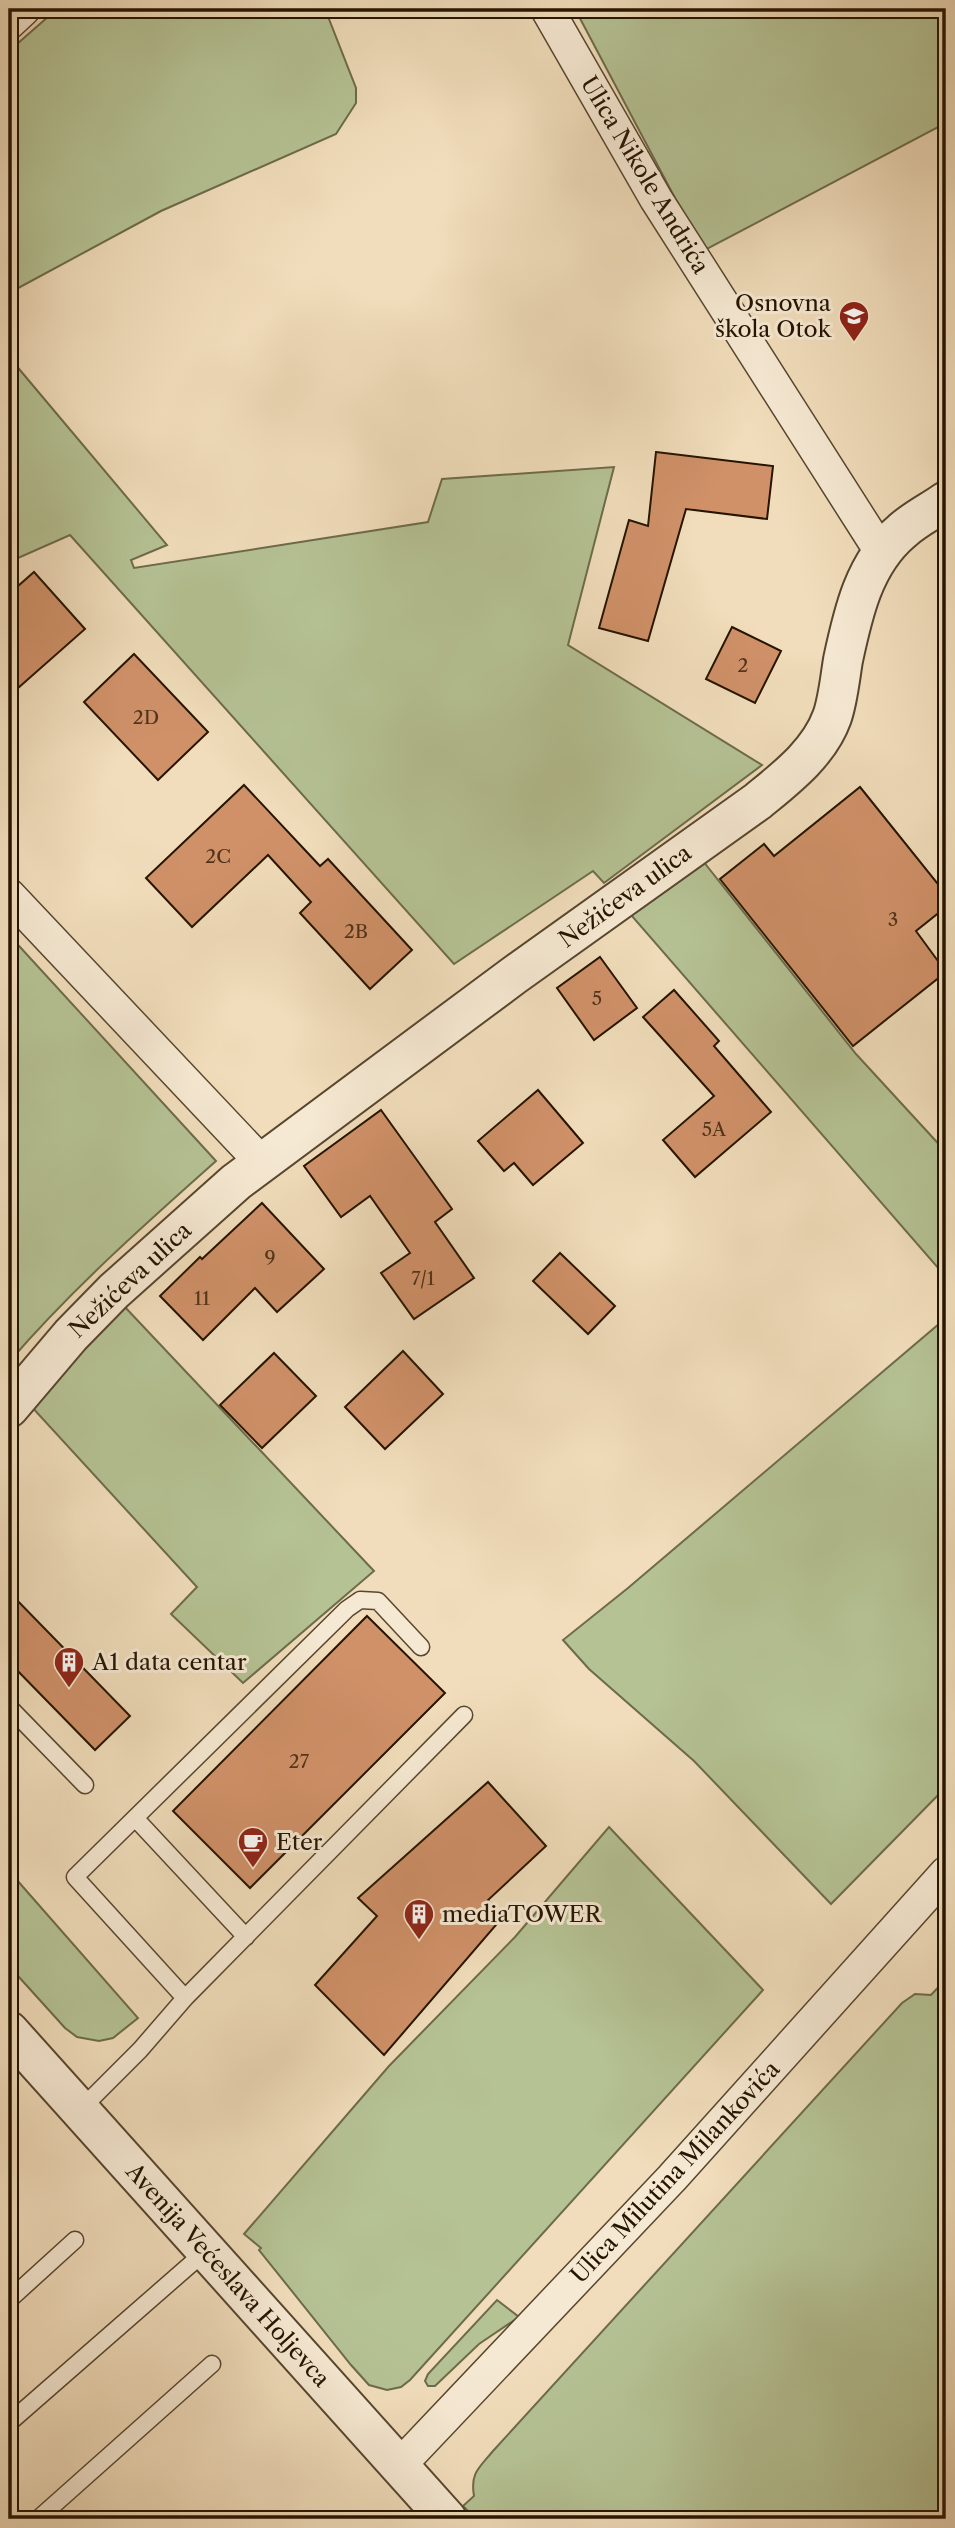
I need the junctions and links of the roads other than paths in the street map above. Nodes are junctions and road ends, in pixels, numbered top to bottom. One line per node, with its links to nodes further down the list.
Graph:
1 (24, 9): 3 (street)
2 (547, 9): 5 (street, Ulica Nikole Andrića)
3 (9, 23)
4 (946, 501): 5 (street)
5 (881, 551): 7 (street, Nežićeva ulica)
6 (9, 895): 7 (street)
7 (262, 1163): 8 (street, Nežićeva ulica)
8 (9, 1408)
9 (421, 1647): 13 (lane)
10 (9, 1707): 12 (lane)
11 (464, 1715): 15 (lane)
12 (85, 1785)
13 (136, 1819): 15 (lane); 16 (lane)
14 (946, 1873): 24 (street, Ulica Milutina Milankovića)
15 (246, 1937): 16 (lane)
16 (185, 1998): 18 (lane)
17 (9, 2031): 18 (street, Avenija Većeslava Holjevca)
18 (81, 2109): 20 (street, Avenija Većeslava Holjevca)
19 (75, 2240): 21 (lane)
20 (207, 2250): 23 (lane); 24 (street, Avenija Većeslava Holjevca)
21 (9, 2300)
22 (212, 2364): 25 (lane)
23 (9, 2423)
24 (399, 2466): 26 (street, Avenija Većeslava Holjevca)
25 (38, 2519)
26 (447, 2519)

